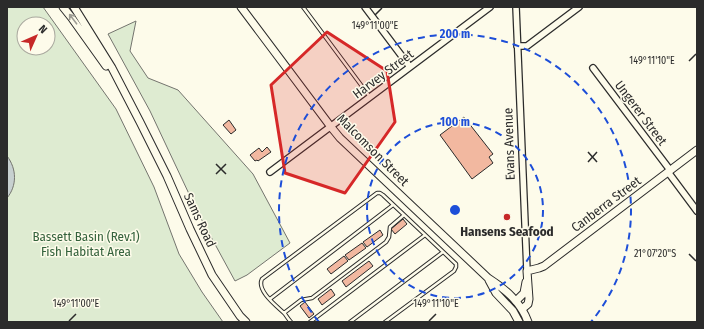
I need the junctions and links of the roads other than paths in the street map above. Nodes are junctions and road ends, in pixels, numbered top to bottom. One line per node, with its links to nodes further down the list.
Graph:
1 (63, 7): 13 (main road, Sams Road, one-way to 1)
2 (74, 7): 13 (main road, Sams Road)
3 (241, 7): 14 (main road, Malcomson Street)
4 (303, 7): 12 (lane)
5 (365, 7): 10 (street)
6 (490, 7): 10 (street, Harvey Street)
7 (516, 7): 9 (street, Evans Avenue)
8 (579, 7): 9 (street)
9 (517, 46): 23 (street, Evans Avenue)
10 (410, 67): 12 (street, Harvey Street)
11 (593, 68): 16 (street, Ungerer Street)
12 (370, 97): 14 (street, Harvey Street)
13 (140, 122): 29 (main road, Sams Road)
14 (331, 127): 17 (street, Harvey Street); 26 (main road, Malcomson Street)
15 (697, 150): 16 (main road, Canberra Street)
16 (669, 171): 19 (street, Ungerer Street); 23 (main road, Canberra Street)
17 (270, 172)
18 (394, 205): 20 (lane); 25 (lane); 25 (lane)
19 (697, 211)
20 (404, 215): 21 (lane); 27 (lane)
21 (425, 235): 22 (lane); 31 (lane)
22 (443, 252): 32 (lane); 33 (lane)
23 (527, 271): 24 (main road, Evans Avenue)
24 (527, 280): 26 (main road, Evans Avenue); 26 (main road, Evans Avenue)
25 (270, 299): 27 (lane)
26 (516, 306): 28 (main road); 34 (main road)
27 (284, 313): 30 (lane)
28 (519, 321)
29 (246, 322)
30 (291, 322)
31 (310, 322)
32 (350, 322)
33 (386, 322)
34 (528, 322)

